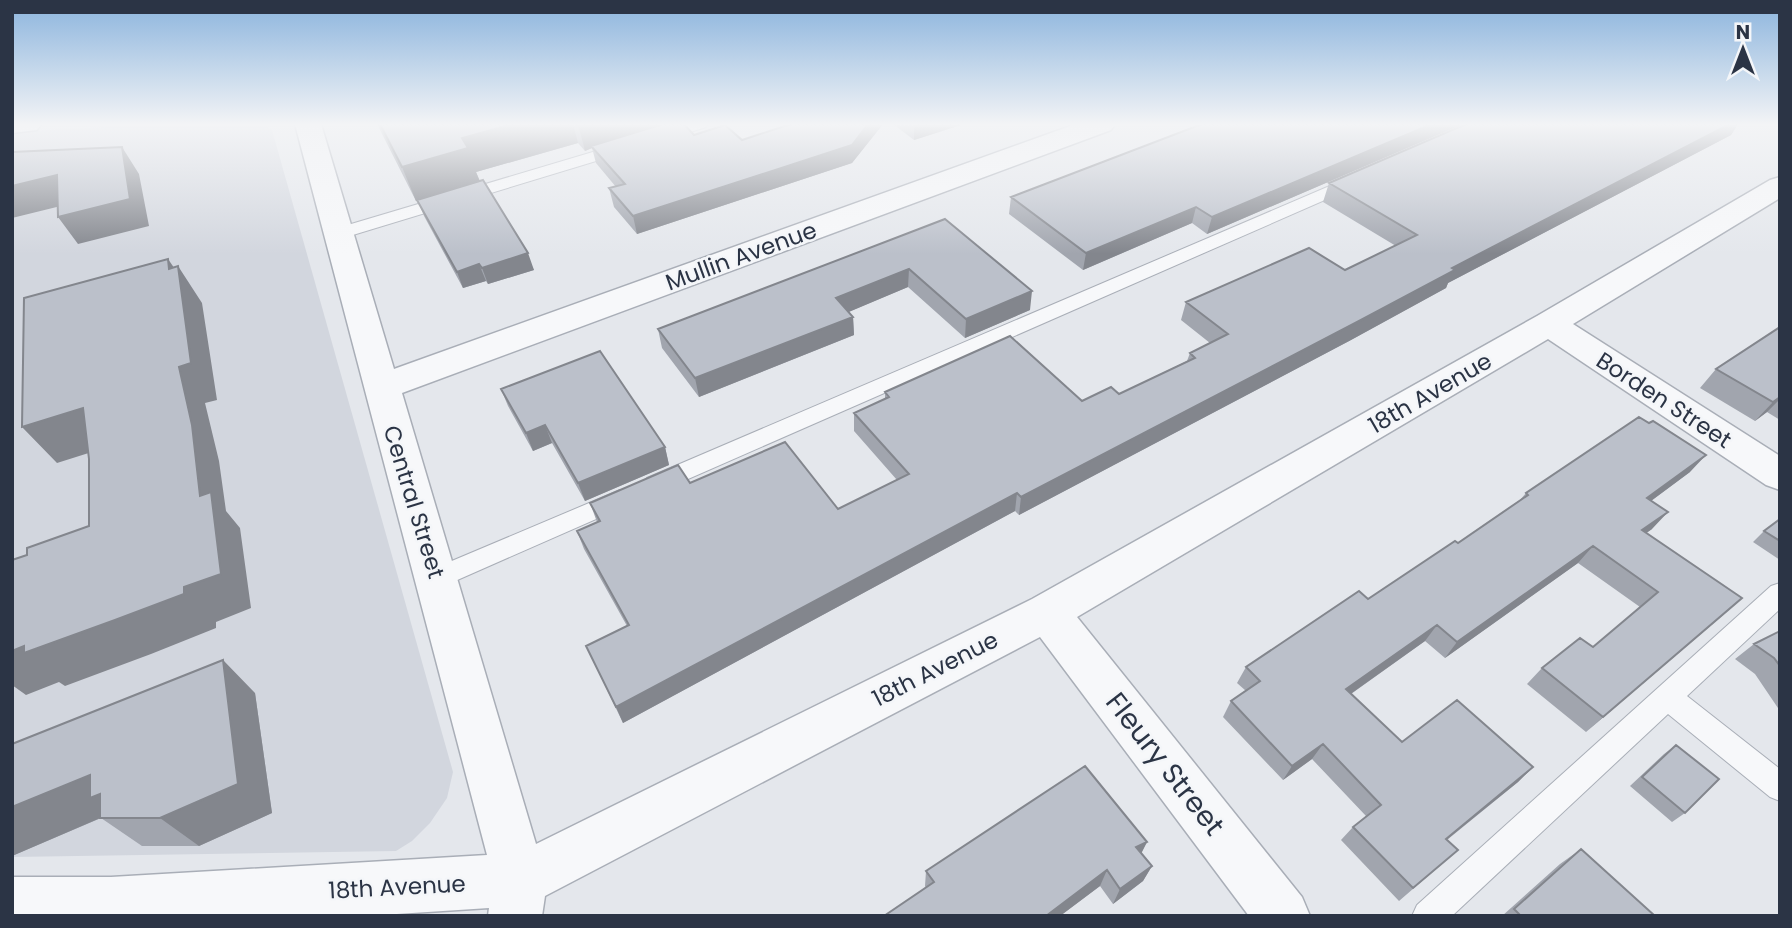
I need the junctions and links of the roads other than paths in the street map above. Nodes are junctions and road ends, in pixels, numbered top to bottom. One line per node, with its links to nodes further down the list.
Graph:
1 (319, 167): 6 (street, Central Street)
2 (558, 167): 6 (lane)
3 (984, 167): 8 (street, Mullin Avenue)
4 (1369, 174): 10 (lane)
5 (1780, 186): 7 (street, 18th Avenue)
6 (337, 234): 8 (street, Central Street)
7 (1549, 324): 9 (street, Borden Street); 12 (street, 18th Avenue)
8 (380, 388): 10 (street, Central Street)
9 (1780, 475)
10 (437, 578): 15 (street, Central Street)
11 (1780, 593): 13 (lane)
12 (1047, 612): 15 (street, 18th Avenue); 18 (street, Fleury Street)
13 (1667, 696): 14 (lane); 19 (lane)
14 (1780, 787)
15 (517, 898): 17 (street, 18th Avenue)
16 (12, 904): 17 (street, 18th Avenue)
17 (107, 910)
18 (1283, 916)
19 (1428, 916)

